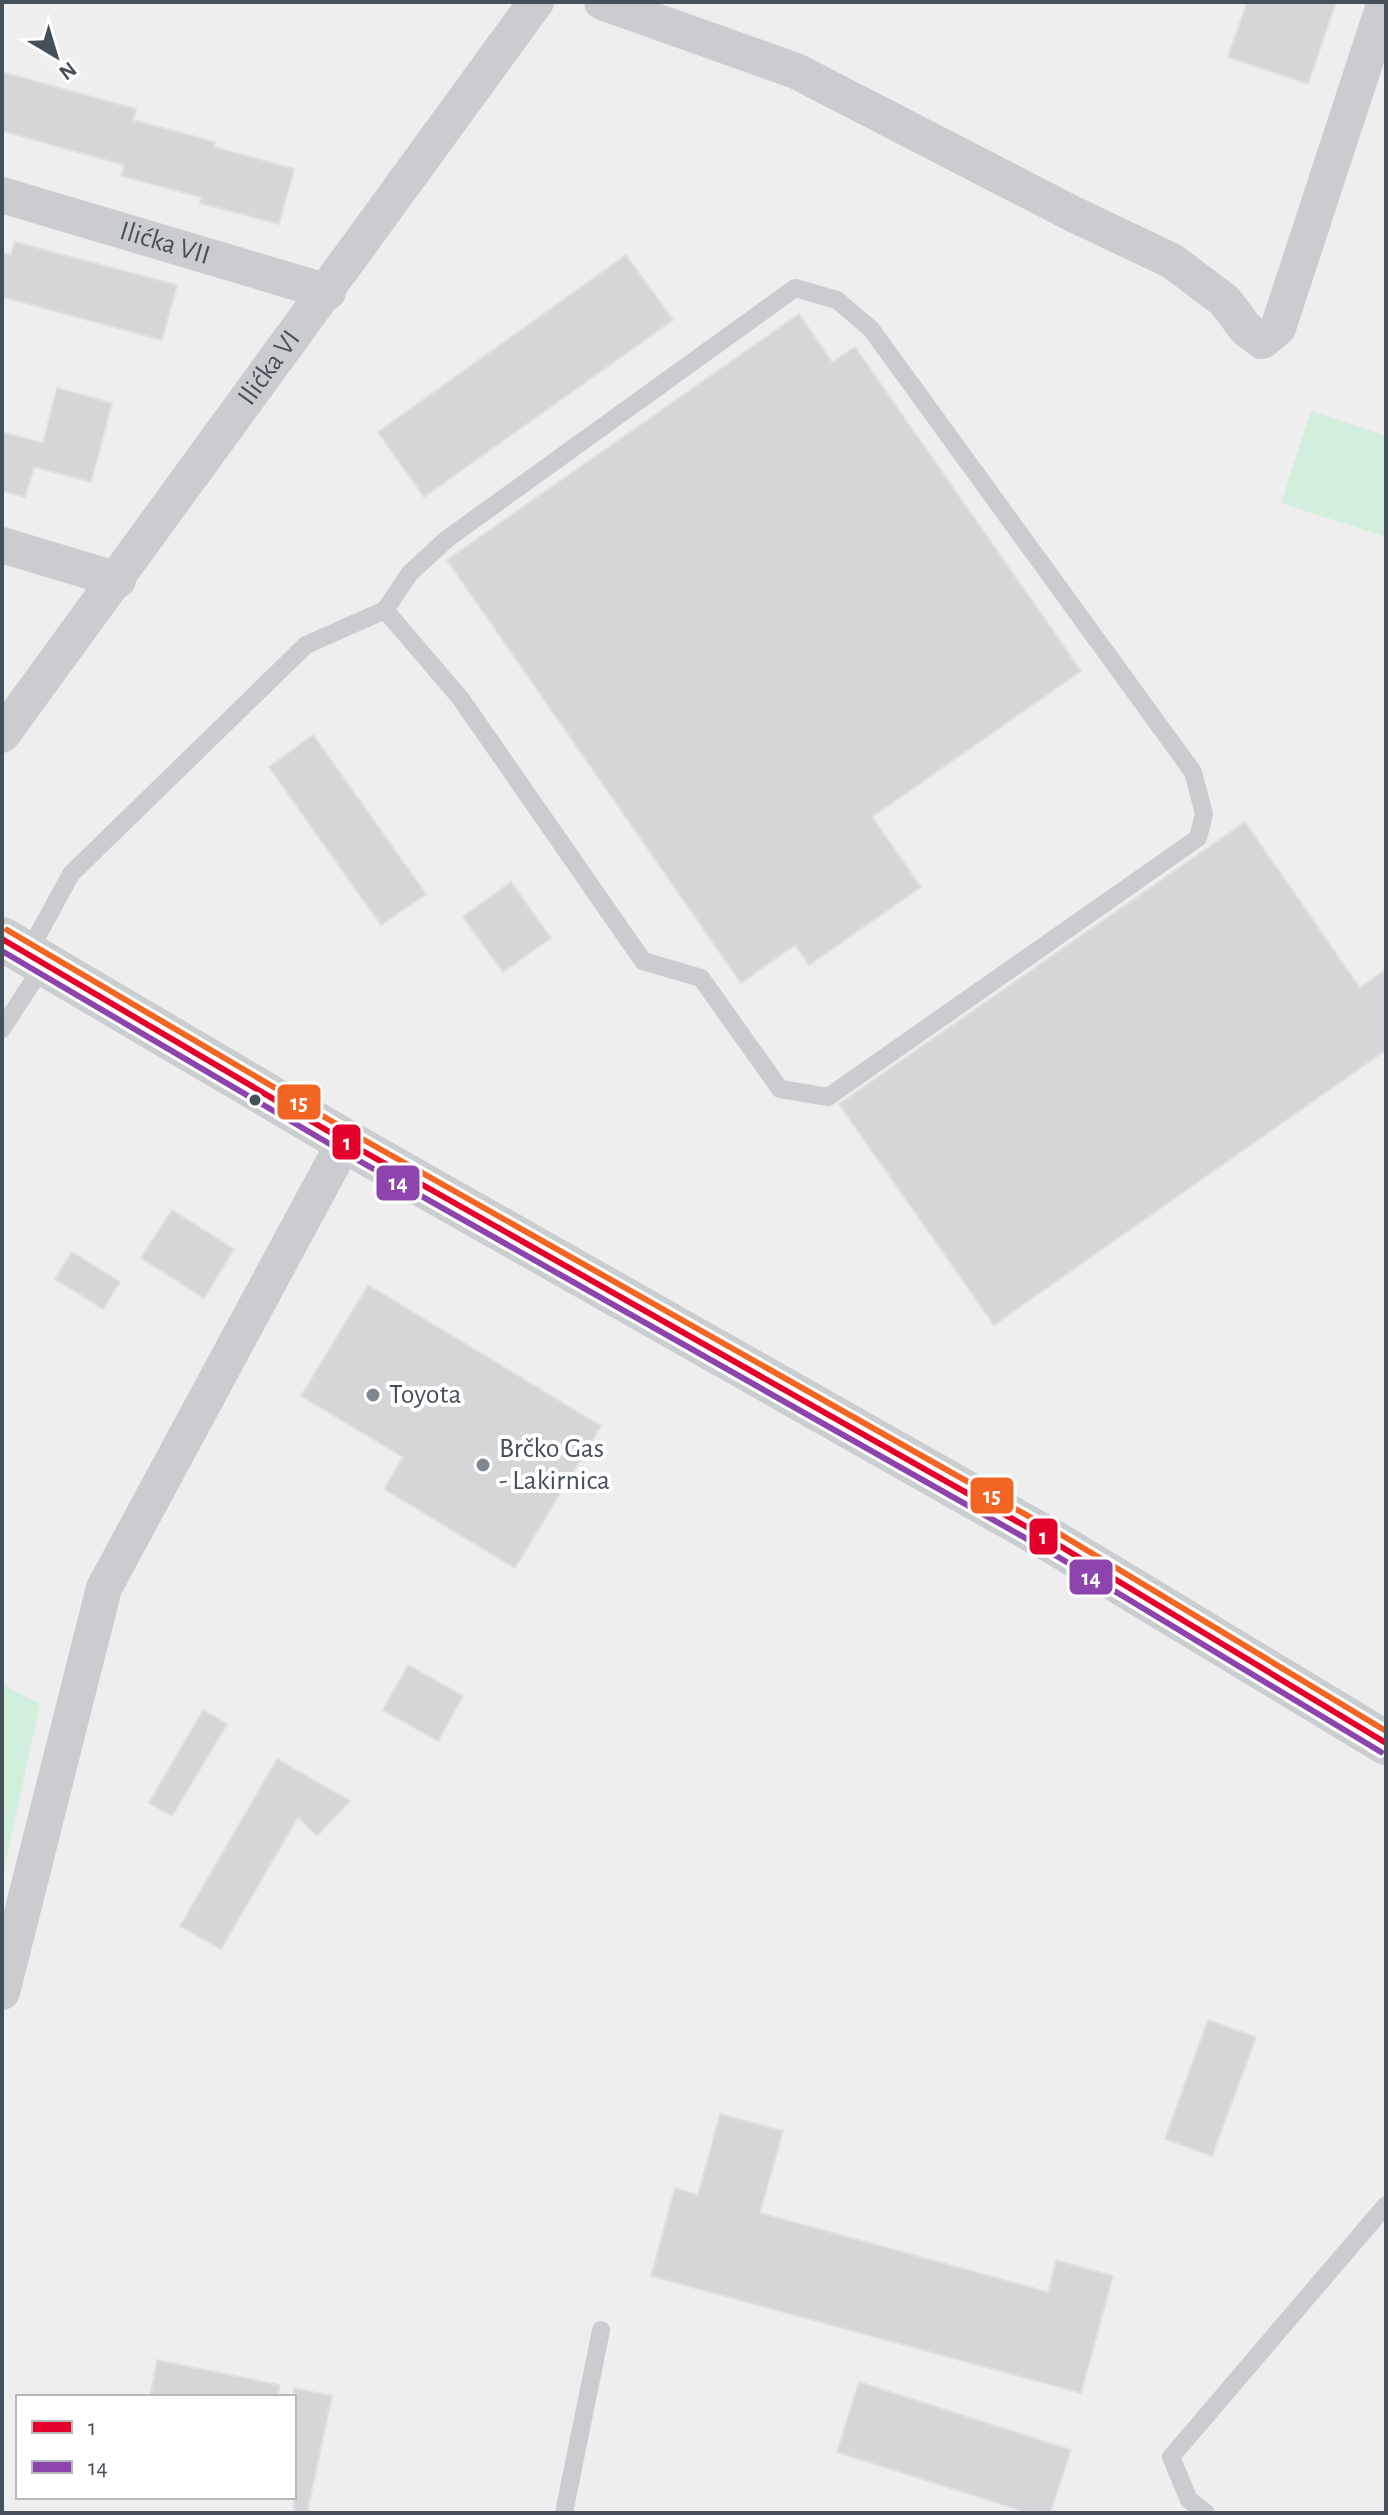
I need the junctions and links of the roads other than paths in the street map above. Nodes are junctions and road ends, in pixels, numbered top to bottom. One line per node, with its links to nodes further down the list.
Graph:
1 (536, 2): 5 (street, Ilićka VI)
2 (602, 2): 3 (street)
3 (1385, 2)
4 (2, 195): 5 (street, Ilićka VII)
5 (328, 292): 7 (street, Ilićka VI)
6 (2, 545): 7 (street)
7 (118, 580): 9 (street, Ilićka VI)
8 (385, 610): 8 (lane); 10 (lane)
9 (2, 735)
10 (25, 951): 11 (lane); 12 (main road)
11 (2, 1029)
12 (345, 1141): 13 (main road); 14 (street)
13 (1386, 1743)
14 (2, 1992)
15 (1386, 2205): 18 (lane)
16 (601, 2330): 17 (lane)
17 (564, 2513)
18 (1206, 2513)

